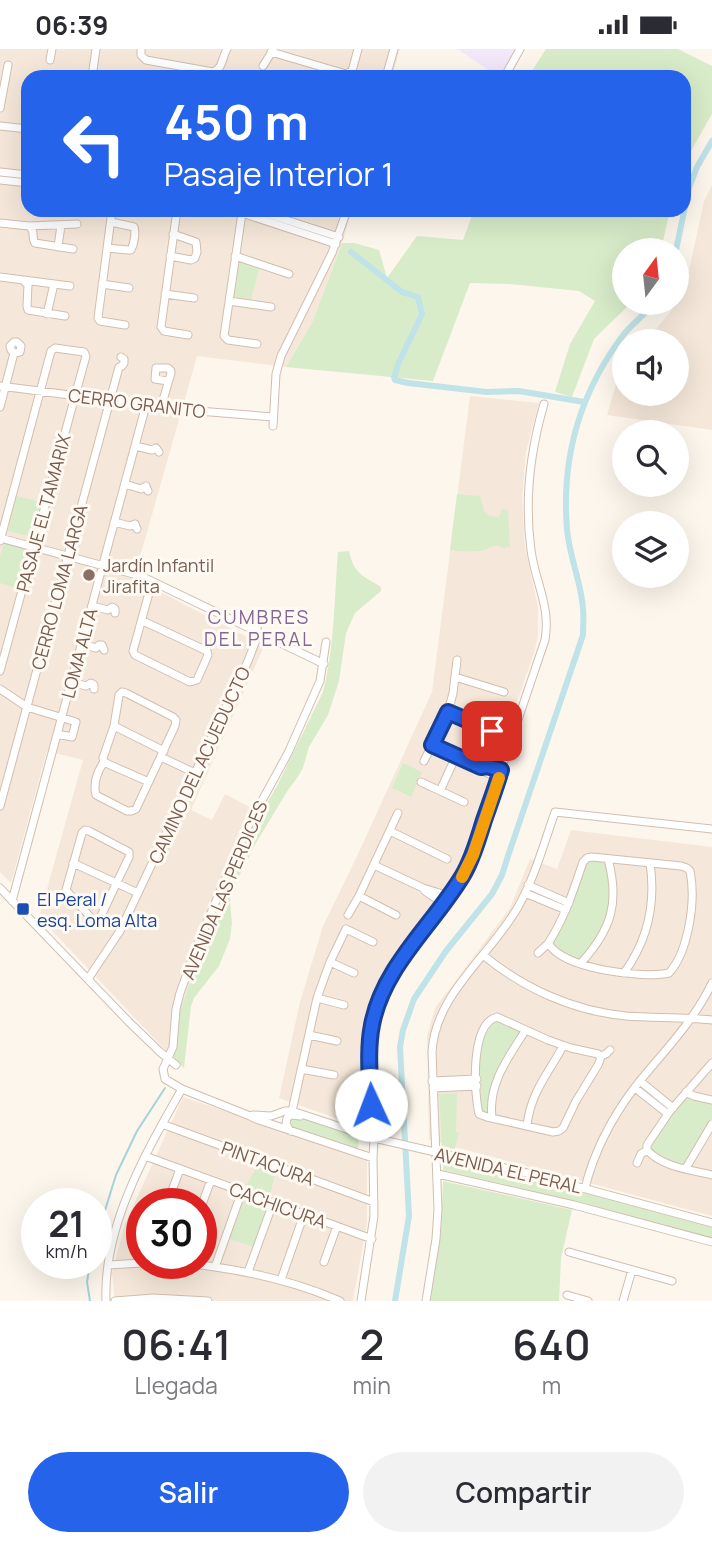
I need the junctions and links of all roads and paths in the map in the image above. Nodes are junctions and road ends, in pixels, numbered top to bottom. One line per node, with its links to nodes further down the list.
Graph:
1 (52, 49): 9 (street)
2 (96, 49): 12 (street)
3 (227, 49): 14 (street)
4 (358, 49): 16 (street)
5 (394, 49): 17 (street)
6 (520, 49): 18 (street)
7 (272, 50): 11 (street); 15 (street)
8 (142, 53): 13 (street)
9 (50, 60)
10 (8, 65): 19 (street)
11 (263, 66)
12 (93, 70)
13 (198, 70)
14 (218, 70)
15 (335, 70)
16 (352, 70)
17 (388, 70)
18 (508, 70)
19 (0, 108)
20 (0, 126): 21 (street)
21 (21, 128)
22 (0, 172): 23 (street)
23 (21, 174)
24 (0, 180): 25 (street)
25 (21, 182)
26 (111, 217): 32 (street)
27 (176, 217): 37 (street)
28 (241, 217): 43 (street)
29 (256, 217): 38 (street)
30 (274, 217): 38 (street)
31 (345, 217): 38 (street)
32 (111, 222): 40 (street); 40 (street)
33 (0, 223): 36 (street)
34 (77, 224): 35 (street)
35 (61, 225): 36 (street); 39 (street)
36 (29, 226): 39 (street)
37 (173, 234): 42 (street); 42 (street)
38 (338, 241): 71 (street)
39 (58, 247): 41 (street)
40 (107, 248): 47 (street)
41 (73, 249)
42 (170, 256): 51 (street)
43 (235, 256): 44 (street); 53 (street)
44 (289, 274)
45 (0, 277): 46 (street)
46 (24, 281): 48 (street); 55 (street)
47 (102, 284): 50 (street); 57 (street)
48 (54, 285): 49 (street); 55 (street)
49 (70, 286)
50 (129, 289)
51 (165, 294): 52 (street); 58 (street)
52 (194, 298)
53 (229, 301): 54 (street); 59 (street)
54 (271, 307)
55 (47, 314): 56 (street)
56 (65, 316)
57 (125, 325)
58 (188, 335)
59 (257, 344)
60 (15, 353): 63 (street)
61 (118, 367): 66 (street, CERRO LOMA LARGA)
62 (168, 381): 70 (street)
63 (3, 387): 64 (street, CERRO GRANITO); 69 (street)
64 (40, 391): 65 (street, CERRO GRANITO); 65 (street, PASAJE EL TAMARIX); 79 (street)
65 (74, 396): 66 (street, CERRO GRANITO); 80 (street, PASAJE EL TAMARIX)
66 (110, 401): 68 (street, CERRO GRANITO); 81 (street, CERRO LOMA LARGA)
67 (544, 404): 112 (street)
68 (146, 405): 70 (street, CERRO GRANITO); 73 (street, LOMA ALTA)
69 (0, 407)
70 (161, 407): 71 (street, CERRO GRANITO)
71 (274, 417): 72 (street)
72 (273, 426)
73 (135, 446): 74 (street); 75 (street, LOMA ALTA)
74 (152, 450)
75 (125, 484): 76 (street); 77 (street, LOMA ALTA)
76 (141, 489)
77 (114, 522): 78 (street); 82 (street, LOMA ALTA)
78 (130, 526)
79 (0, 539): 80 (street)
80 (34, 547): 81 (street); 94 (street, PASAJE EL TAMARIX)
81 (68, 556): 82 (street); 100 (street, CERRO LOMA LARGA)
82 (103, 565): 83 (street); 84 (street, LOMA ALTA)
83 (152, 582): 87 (street); 88 (street)
84 (92, 605): 85 (street); 90 (street, LOMA ALTA)
85 (108, 610)
86 (258, 619): 88 (street, CAMINO DEL ACUEDUCTO)
87 (143, 621): 87 (street)
88 (258, 632): 93 (street); 111 (street, CAMINO DEL ACUEDUCTO)
89 (326, 642): 93 (street, AVENIDA LAS PERDICES)
90 (81, 644): 91 (street); 96 (street, LOMA ALTA)
91 (100, 649)
92 (457, 660): 95 (street)
93 (324, 664): 160 (street, AVENIDA LAS PERDICES)
94 (0, 671)
95 (455, 677): 99 (street); 101 (street)
96 (71, 682): 97 (street); 102 (street, LOMA ALTA)
97 (86, 686)
98 (0, 689): 100 (street)
99 (504, 692)
100 (27, 707): 102 (street); 117 (street, CERRO LOMA LARGA)
101 (448, 712): 104 (street); 106 (street)
102 (62, 717): 105 (street, LOMA ALTA); 105 (street)
103 (114, 726): 107 (street); 107 (street); 110 (street)
104 (492, 731)
105 (57, 734): 135 (street, LOMA ALTA)
106 (432, 745): 108 (street); 109 (street)
107 (162, 754): 111 (street); 113 (street)
108 (456, 756): 112 (street); 115 (street)
109 (424, 761)
110 (104, 762): 113 (street); 113 (street)
111 (195, 773): 132 (street, CAMINO DEL ACUEDUCTO)
112 (500, 774): 134 (street)
113 (149, 782)
114 (421, 782): 115 (street)
115 (440, 791): 116 (street)
116 (464, 801)
117 (0, 806)
118 (398, 813): 121 (street)
119 (699, 828): 120 (street); 122 (street); 131 (street)
120 (712, 829)
121 (390, 831): 123 (street); 127 (street)
122 (712, 836)
123 (447, 859)
124 (608, 859): 126 (street); 137 (street); 145 (street)
125 (73, 863): 128 (street); 128 (street); 128 (street)
126 (650, 863): 147 (street); 147 (street)
127 (374, 865): 130 (street); 133 (street)
128 (116, 883): 132 (street)
129 (0, 888): 135 (street)
130 (423, 888): 134 (street); 136 (street)
131 (527, 889): 137 (street); 143 (street)
132 (138, 893): 148 (street, CAMINO DEL ACUEDUCTO)
133 (359, 896): 138 (street); 139 (street)
134 (449, 896): 136 (street)
135 (12, 901): 148 (street)
136 (444, 904): 181 (street)
137 (568, 906): 141 (street)
138 (348, 915)
139 (396, 915)
140 (373, 943): 144 (street)
141 (549, 944): 142 (street); 145 (street)
142 (538, 953)
143 (483, 955): 152 (street); 167 (street)
144 (330, 962): 146 (street); 150 (street)
145 (581, 963): 147 (street)
146 (354, 973)
147 (624, 973)
148 (88, 979): 160 (street)
149 (712, 983): 152 (street)
150 (317, 998): 151 (street); 155 (street)
151 (344, 1005)
152 (691, 1018): 153 (street); 166 (street)
153 (712, 1020)
154 (525, 1031): 157 (street); 165 (street); 175 (street)
155 (309, 1035): 156 (street); 163 (street)
156 (337, 1041)
157 (563, 1046): 159 (street); 178 (street)
158 (611, 1050): 159 (street)
159 (600, 1055): 178 (street)
160 (166, 1061): 162 (street); 168 (street)
161 (712, 1063): 169 (street)
162 (176, 1065)
163 (301, 1069): 164 (street); 171 (street)
164 (334, 1075)
165 (477, 1083): 167 (street); 175 (street)
166 (637, 1084): 172 (street); 194 (street)
167 (433, 1085): 183 (street)
168 (182, 1089): 173 (street, AVENIDA EL PERAL); 176 (street)
169 (686, 1092): 170 (street); 172 (street)
170 (712, 1100)
171 (292, 1111): 173 (street, AVENIDA EL PERAL); 174 (street, AVENIDA EL PERAL)
172 (670, 1111): 182 (street)
173 (250, 1115): 179 (street, AVENIDA EL PERAL)
174 (304, 1115): 179 (street); 181 (street, AVENIDA EL PERAL)
175 (492, 1118): 178 (street)
176 (162, 1124): 184 (street); 196 (street, PINTACURA)
177 (712, 1124): 180 (street)
178 (527, 1125)
179 (290, 1131): 185 (street, AVENIDA EL PERAL)
180 (709, 1136): 187 (street)
181 (377, 1139): 183 (street, AVENIDA EL PERAL); 185 (street)
182 (647, 1150): 186 (street); 187 (street)
183 (436, 1153): 189 (street); 194 (street, AVENIDA EL PERAL)
184 (145, 1156): 188 (street, CACHICURA); 203 (street)
185 (373, 1158): 196 (street)
186 (637, 1163)
187 (686, 1168): 190 (street)
188 (180, 1169): 191 (street, CACHICURA); 192 (street)
189 (438, 1174): 202 (street, AVENIDA EL PERAL); 219 (street)
190 (712, 1175)
191 (211, 1180): 193 (street); 195 (street, CACHICURA)
192 (173, 1188)
193 (208, 1188)
194 (585, 1188): 199 (street, AVENIDA EL PERAL)
195 (242, 1191): 197 (street, CACHICURA); 205 (street)
196 (374, 1202): 201 (street)
197 (273, 1203): 198 (street, CACHICURA); 209 (street)
198 (304, 1214): 200 (street, CACHICURA); 211 (street)
199 (712, 1223)
200 (337, 1226): 201 (street, CACHICURA); 206 (street)
201 (372, 1239): 218 (street)
202 (712, 1242)
203 (112, 1250)
204 (569, 1252): 208 (street)
205 (217, 1261)
206 (324, 1262)
207 (217, 1267): 209 (street)
208 (632, 1270): 212 (street); 221 (street)
209 (248, 1272): 211 (street)
210 (107, 1279): 214 (street)
211 (281, 1280): 217 (street)
212 (671, 1281)
213 (567, 1295): 220 (street)
214 (106, 1301)
215 (115, 1301): 216 (street)
216 (208, 1301)
217 (340, 1301)
218 (361, 1301)
219 (426, 1301)
220 (588, 1301)
221 (623, 1301)

